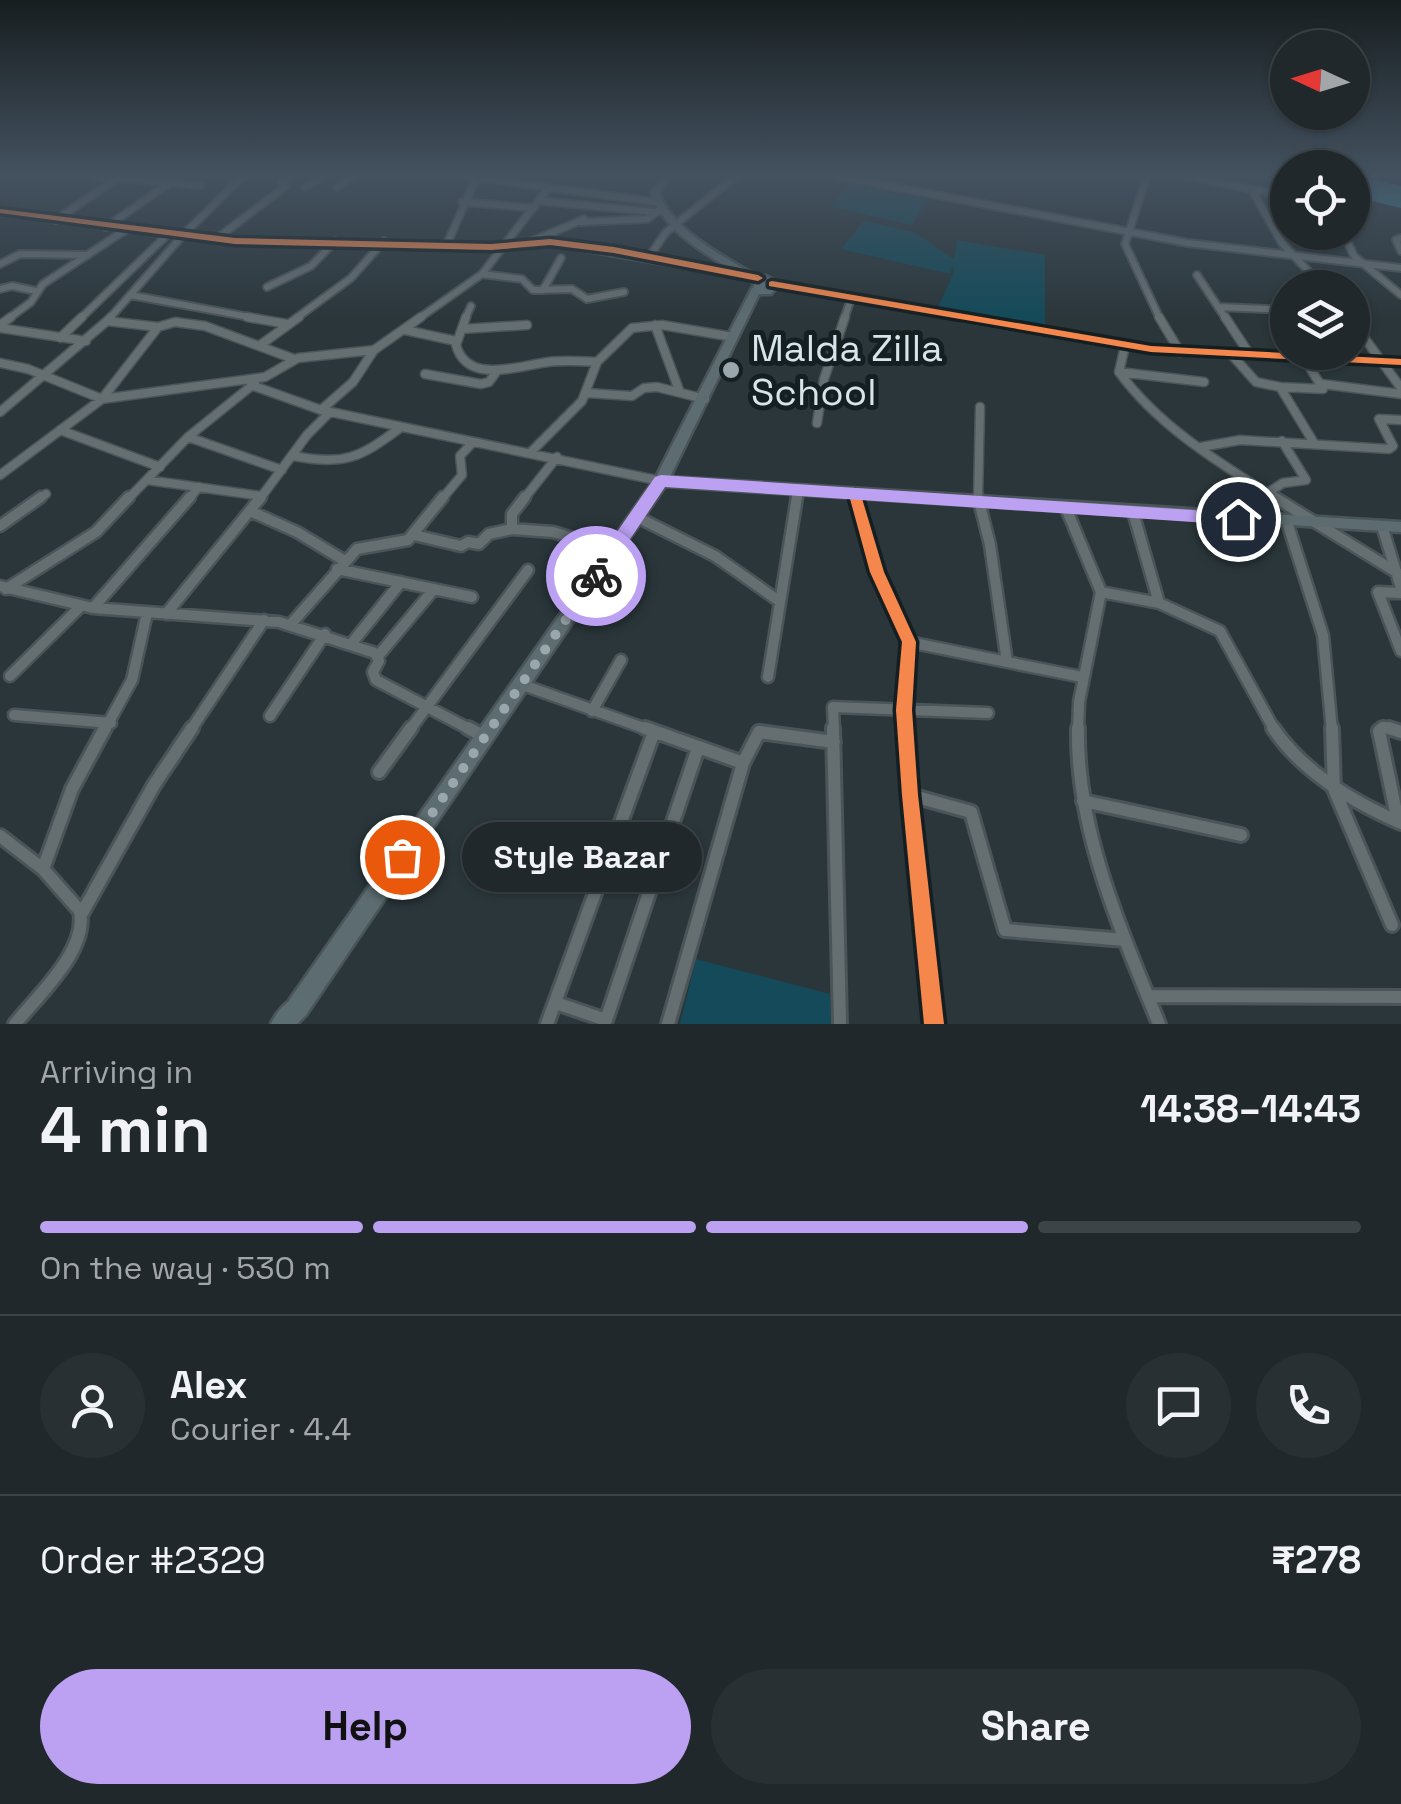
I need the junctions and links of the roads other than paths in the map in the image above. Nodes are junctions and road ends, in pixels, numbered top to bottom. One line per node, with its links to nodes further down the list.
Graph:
1 (83, 224): 13 (street)
2 (111, 224): 13 (street)
3 (194, 224): 16 (street)
4 (236, 224): 19 (street)
5 (459, 224): 23 (street)
6 (522, 224): 24 (street)
7 (576, 224): 22 (street)
8 (675, 224): 28 (street)
9 (677, 224): 37 (main road)
10 (1069, 224): 17 (street)
11 (1132, 224): 17 (street)
12 (1273, 224): 30 (street)
13 (106, 227): 14 (street)
14 (127, 229): 15 (street); 27 (street)
15 (168, 234): 16 (street); 59 (street)
16 (183, 235): 19 (street); 43 (street)
17 (1128, 236): 30 (street); 66 (street)
18 (1401, 238): 26 (street)
19 (216, 239): 20 (street)
20 (335, 241): 21 (street); 38 (street)
21 (384, 241): 23 (street); 51 (street)
22 (530, 242): 24 (street); 28 (street)
23 (447, 244): 24 (street)
24 (506, 246): 35 (street)
25 (1350, 250): 32 (street)
26 (1401, 250)
27 (88, 255): 31 (street); 41 (street)
28 (649, 257): 37 (street)
29 (560, 258): 40 (street)
30 (1295, 259): 32 (street); 34 (street)
31 (0, 264)
32 (1364, 266): 33 (street); 44 (street)
33 (1401, 268)
34 (1306, 270)
35 (482, 274): 40 (street); 57 (street)
36 (1197, 275): 47 (street)
37 (762, 284): 45 (street); 48 (main road); 64 (street)
38 (267, 287)
39 (0, 289): 41 (street)
40 (543, 290): 42 (street)
41 (36, 292): 54 (street)
42 (624, 292)
43 (130, 295): 50 (street); 51 (street)
44 (1401, 295)
45 (850, 302): 64 (street); 95 (street)
46 (471, 306): 56 (street)
47 (1218, 308): 49 (street); 68 (street)
48 (747, 309): 58 (main road)
49 (1270, 309)
50 (107, 321): 55 (street); 60 (street)
51 (286, 324): 63 (street)
52 (527, 325): 56 (street)
53 (655, 325): 58 (street); 73 (street); 86 (street)
54 (0, 327): 59 (street)
55 (158, 327): 63 (street); 89 (street)
56 (462, 329): 61 (street)
57 (405, 330): 61 (street); 65 (street)
58 (733, 337): 90 (main road)
59 (60, 338): 60 (street)
60 (86, 342): 80 (street)
61 (456, 342): 77 (street)
62 (1370, 342): 72 (street)
63 (260, 346): 70 (street)
64 (1130, 346): 66 (street); 78 (street)
65 (374, 350): 70 (street); 92 (street)
66 (1180, 352): 67 (street)
67 (1231, 354): 68 (street); 85 (street)
68 (1250, 355): 69 (street)
69 (1270, 356)
70 (294, 359): 81 (street)
71 (1370, 360): 72 (street)
72 (1385, 361): 74 (street); 87 (street)
73 (596, 362): 77 (street); 88 (street)
74 (1401, 362)
75 (0, 363): 80 (street)
76 (1312, 370): 83 (street)
77 (497, 372): 79 (street)
78 (1119, 372): 82 (street); 102 (street)
79 (425, 374)
80 (46, 376): 89 (street); 93 (street)
81 (266, 376): 84 (street); 89 (street)
82 (1204, 382)
83 (1322, 384): 85 (street); 87 (street)
84 (251, 386): 92 (street); 98 (street)
85 (1280, 387): 101 (street)
86 (679, 390): 88 (street); 90 (street)
87 (1401, 391)
88 (588, 393): 103 (street)
89 (102, 399): 97 (street)
90 (705, 399): 110 (main road)
91 (980, 408): 117 (street)
92 (325, 411): 96 (street); 104 (street)
93 (0, 412)
94 (1401, 420): 101 (street)
95 (817, 423)
96 (400, 428): 100 (street); 104 (street)
97 (60, 430): 106 (street); 108 (street)
98 (188, 437): 106 (street); 107 (street)
99 (1282, 441): 101 (street); 102 (street); 113 (street)
100 (473, 442): 103 (street); 128 (street)
101 (1314, 443)
102 (1201, 448): 113 (street)
103 (532, 451): 105 (street)
104 (293, 456): 107 (street)
105 (557, 457): 110 (street); 127 (street)
106 (160, 467): 109 (street)
107 (282, 470): 116 (street)
108 (0, 475)
109 (147, 480): 111 (street); 134 (street)
110 (661, 481): 112 (main road); 121 (main road)
111 (199, 487): 116 (street); 141 (street)
112 (798, 492): 115 (main road); 139 (street)
113 (1269, 492): 123 (street)
114 (46, 494): 124 (street)
115 (855, 495): 117 (main road); 147 (street)
116 (261, 496): 119 (street)
117 (978, 503): 118 (main road); 152 (street)
118 (1066, 508): 120 (main road); 137 (street)
119 (250, 512): 130 (street); 143 (street)
120 (1133, 512): 122 (main road); 140 (street)
121 (636, 517): 129 (main road); 139 (street)
122 (1287, 522): 123 (main road); 171 (street)
123 (1317, 523): 125 (main road); 132 (street)
124 (0, 526)
125 (1382, 526): 126 (main road); 132 (street)
126 (1401, 527)
127 (512, 529): 128 (street); 129 (street)
128 (414, 534): 130 (street)
129 (613, 550): 156 (main road)
130 (341, 565): 133 (street); 145 (street)
131 (528, 570): 157 (street)
132 (1397, 572): 136 (street)
133 (401, 582): 135 (street); 148 (street)
134 (3, 589): 141 (street)
135 (434, 589): 138 (street); 150 (street)
136 (1401, 591): 149 (street)
137 (1101, 592): 140 (street); 155 (street)
138 (472, 597)
139 (780, 601): 154 (street)
140 (1159, 603): 171 (street)
141 (87, 607): 142 (street); 153 (street)
142 (147, 612): 143 (street); 163 (street)
143 (166, 614): 144 (street)
144 (264, 620): 145 (street); 178 (street)
145 (291, 624): 146 (street)
146 (325, 634): 148 (street); 162 (street)
147 (909, 642): 152 (street); 158 (street)
148 (352, 644): 150 (street)
149 (1401, 650)
150 (378, 656): 157 (street)
151 (621, 660): 159 (street)
152 (1008, 662): 155 (street)
153 (10, 676)
154 (768, 676)
155 (1082, 677): 173 (street)
156 (523, 685): 159 (street); 166 (main road)
157 (428, 708): 166 (street); 170 (street)
158 (904, 710): 160 (street); 167 (street); 172 (street)
159 (592, 711): 164 (street)
160 (988, 713)
161 (14, 715): 163 (street)
162 (270, 716)
163 (111, 723): 177 (street)
164 (654, 732): 168 (street); 183 (street)
165 (1401, 732): 174 (street)
166 (486, 737): 184 (main road)
167 (834, 742): 169 (street); 190 (street)
168 (698, 748): 169 (street); 185 (street)
169 (742, 763): 189 (street)
170 (380, 772)
171 (1334, 789): 174 (street); 179 (street)
172 (910, 795): 180 (street); 191 (street)
173 (1083, 801): 175 (street); 180 (street)
174 (1399, 822)
175 (1241, 835)
176 (0, 836): 177 (street)
177 (43, 868): 178 (street)
178 (82, 913): 186 (street)
179 (1392, 925)
180 (1125, 940): 181 (street)
181 (1148, 996): 182 (street); 192 (street)
182 (1401, 997)
183 (556, 1003): 185 (street); 188 (street)
184 (294, 1016): 187 (highway)
185 (612, 1022)
186 (15, 1024)
187 (282, 1024)
188 (547, 1024)
189 (668, 1024)
190 (840, 1024)
191 (934, 1024)
192 (1158, 1024)

